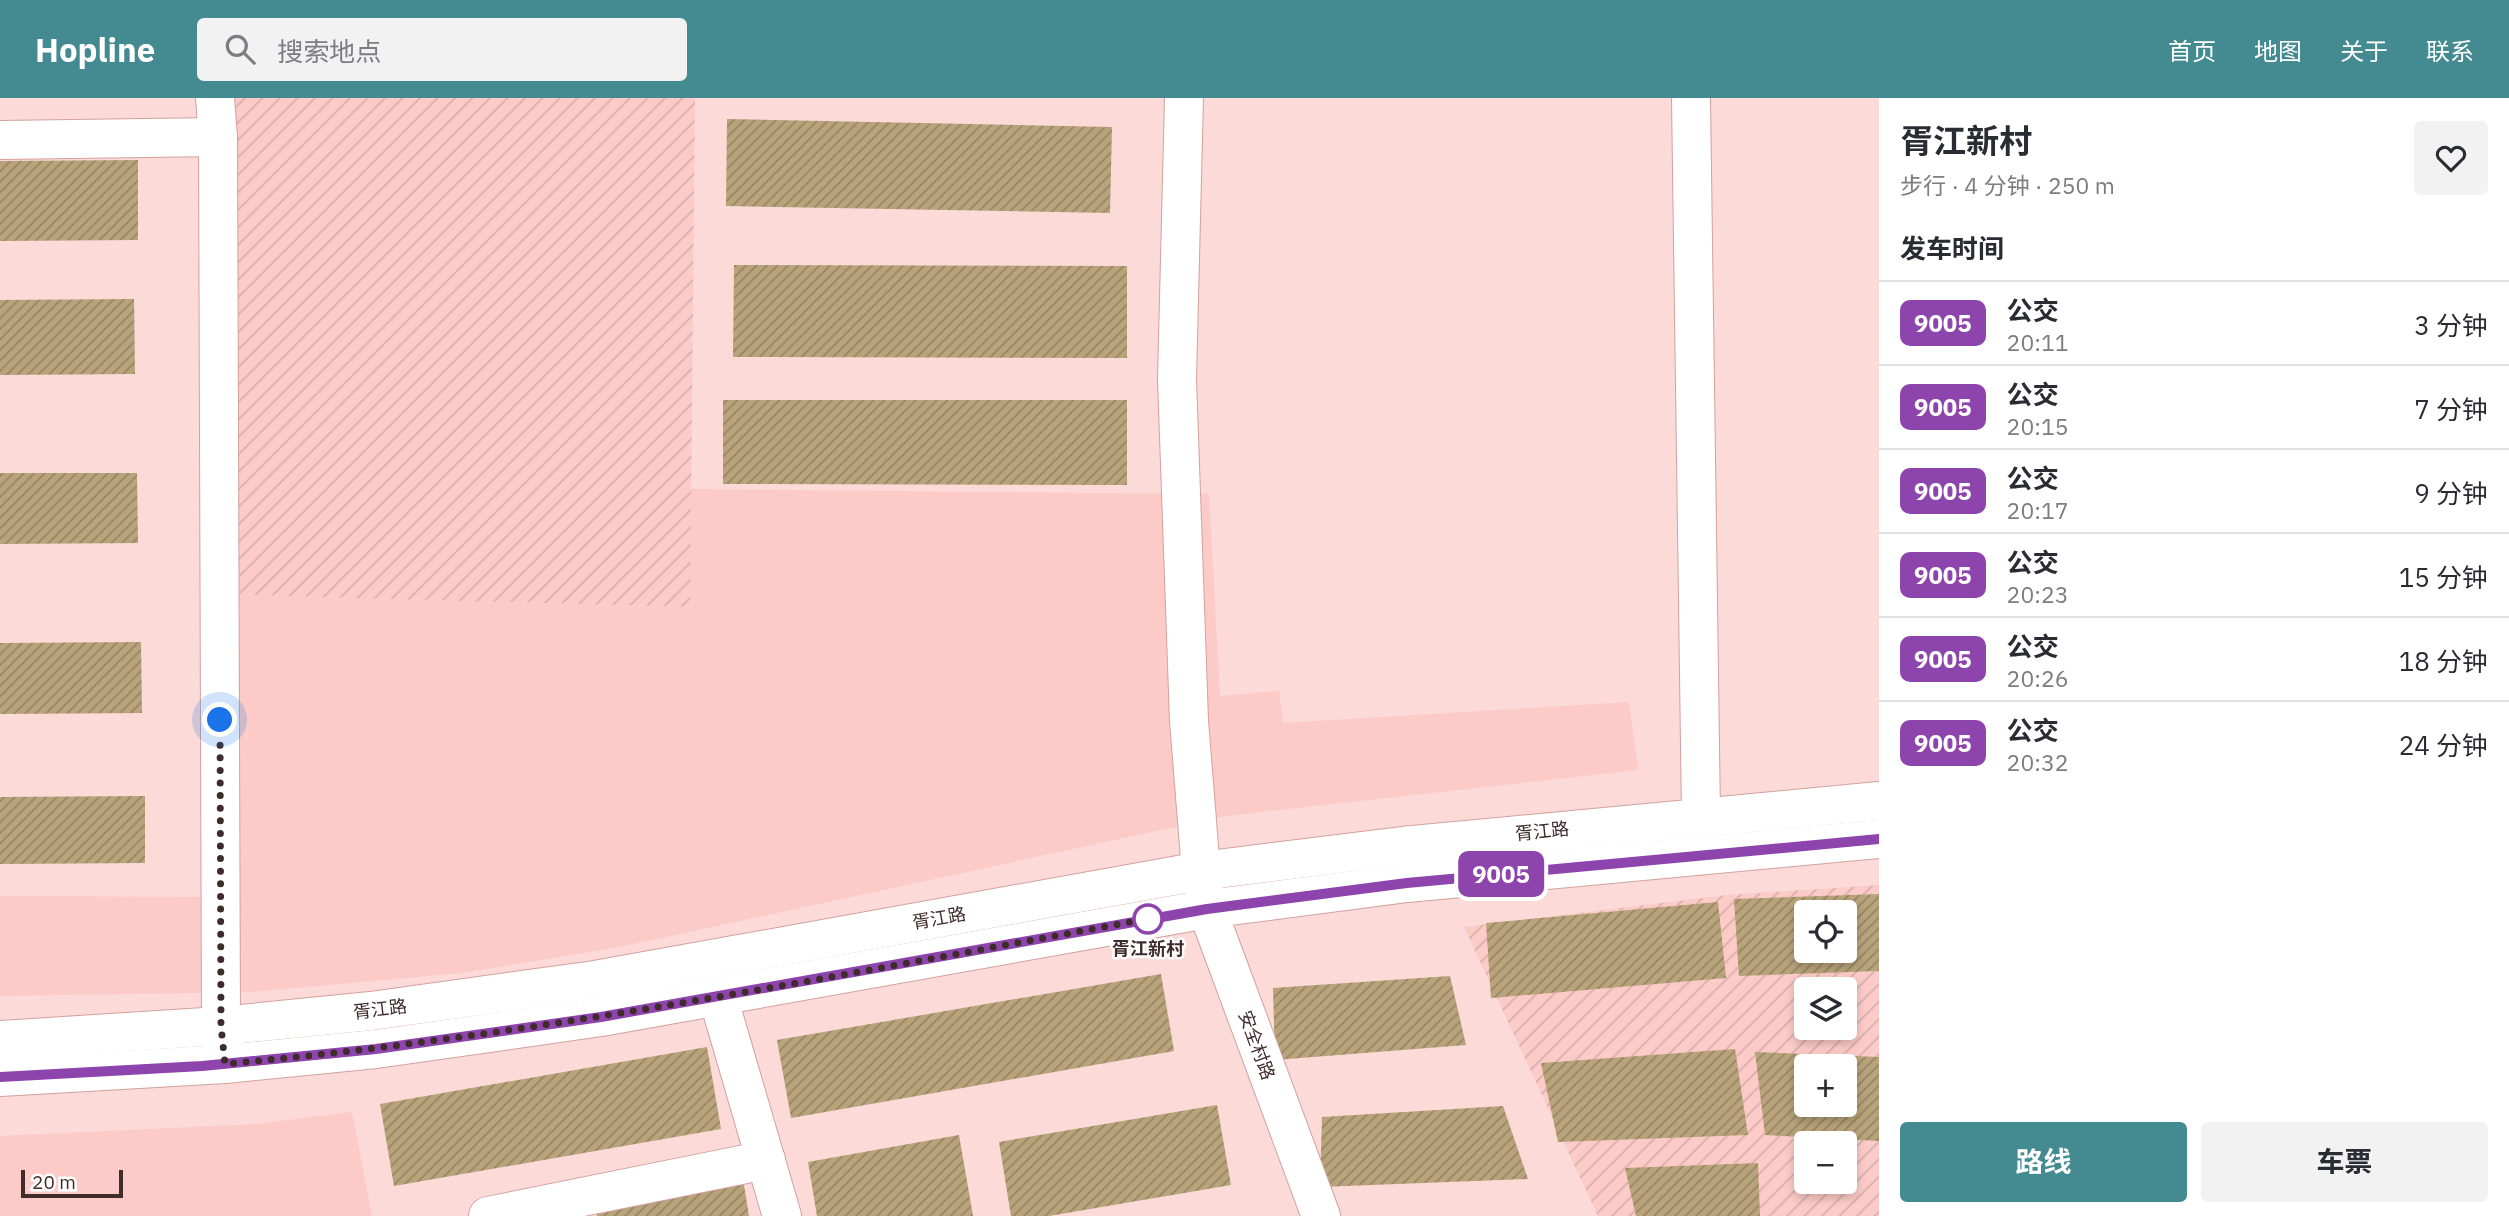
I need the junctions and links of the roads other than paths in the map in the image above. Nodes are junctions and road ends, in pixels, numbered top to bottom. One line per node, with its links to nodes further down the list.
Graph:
1 (215, 98): 4 (main road)
2 (1184, 98): 9 (main road, 安全村路)
3 (1691, 98): 7 (main road)
4 (218, 137): 5 (main road); 12 (main road)
5 (0, 140)
6 (1879, 801): 7 (main road, 胥江路)
7 (1702, 817): 9 (main road, 胥江路)
8 (1879, 839): 10 (main road)
9 (1201, 872): 10 (main road, 安全村路); 12 (main road, 胥江路)
10 (1207, 909): 11 (main road); 19 (main road, 安全村路)
11 (718, 997): 14 (main road); 16 (main road)
12 (221, 1026): 13 (main road, 胥江路); 14 (main road)
13 (0, 1040)
14 (225, 1064): 15 (main road)
15 (0, 1077)
16 (765, 1160): 17 (main road); 18 (main road)
17 (488, 1216)
18 (782, 1216)
19 (1321, 1216)

